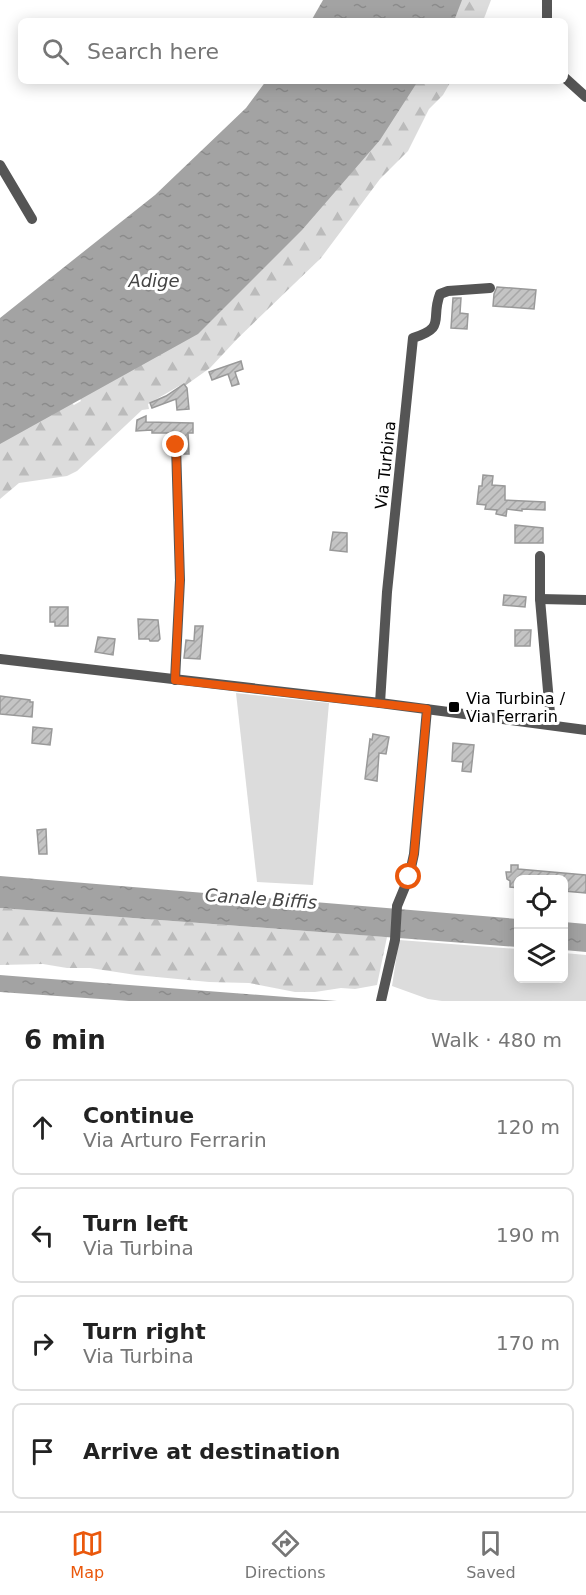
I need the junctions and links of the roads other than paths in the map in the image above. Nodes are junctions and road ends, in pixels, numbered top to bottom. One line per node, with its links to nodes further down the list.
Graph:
1 (547, 0): 2 (street)
2 (547, 18)
3 (568, 81): 4 (street)
4 (586, 98)
5 (0, 165): 6 (street)
6 (32, 219)
7 (490, 288): 14 (street, Via Turbina)
8 (176, 445): 13 (street)
9 (540, 556): 10 (street)
10 (540, 599): 11 (street); 16 (street)
11 (586, 600)
12 (0, 659): 13 (street)
13 (175, 680): 14 (street)
14 (380, 703): 15 (street)
15 (427, 709): 16 (street); 18 (street)
16 (551, 725): 17 (street)
17 (586, 730)
18 (381, 999)

